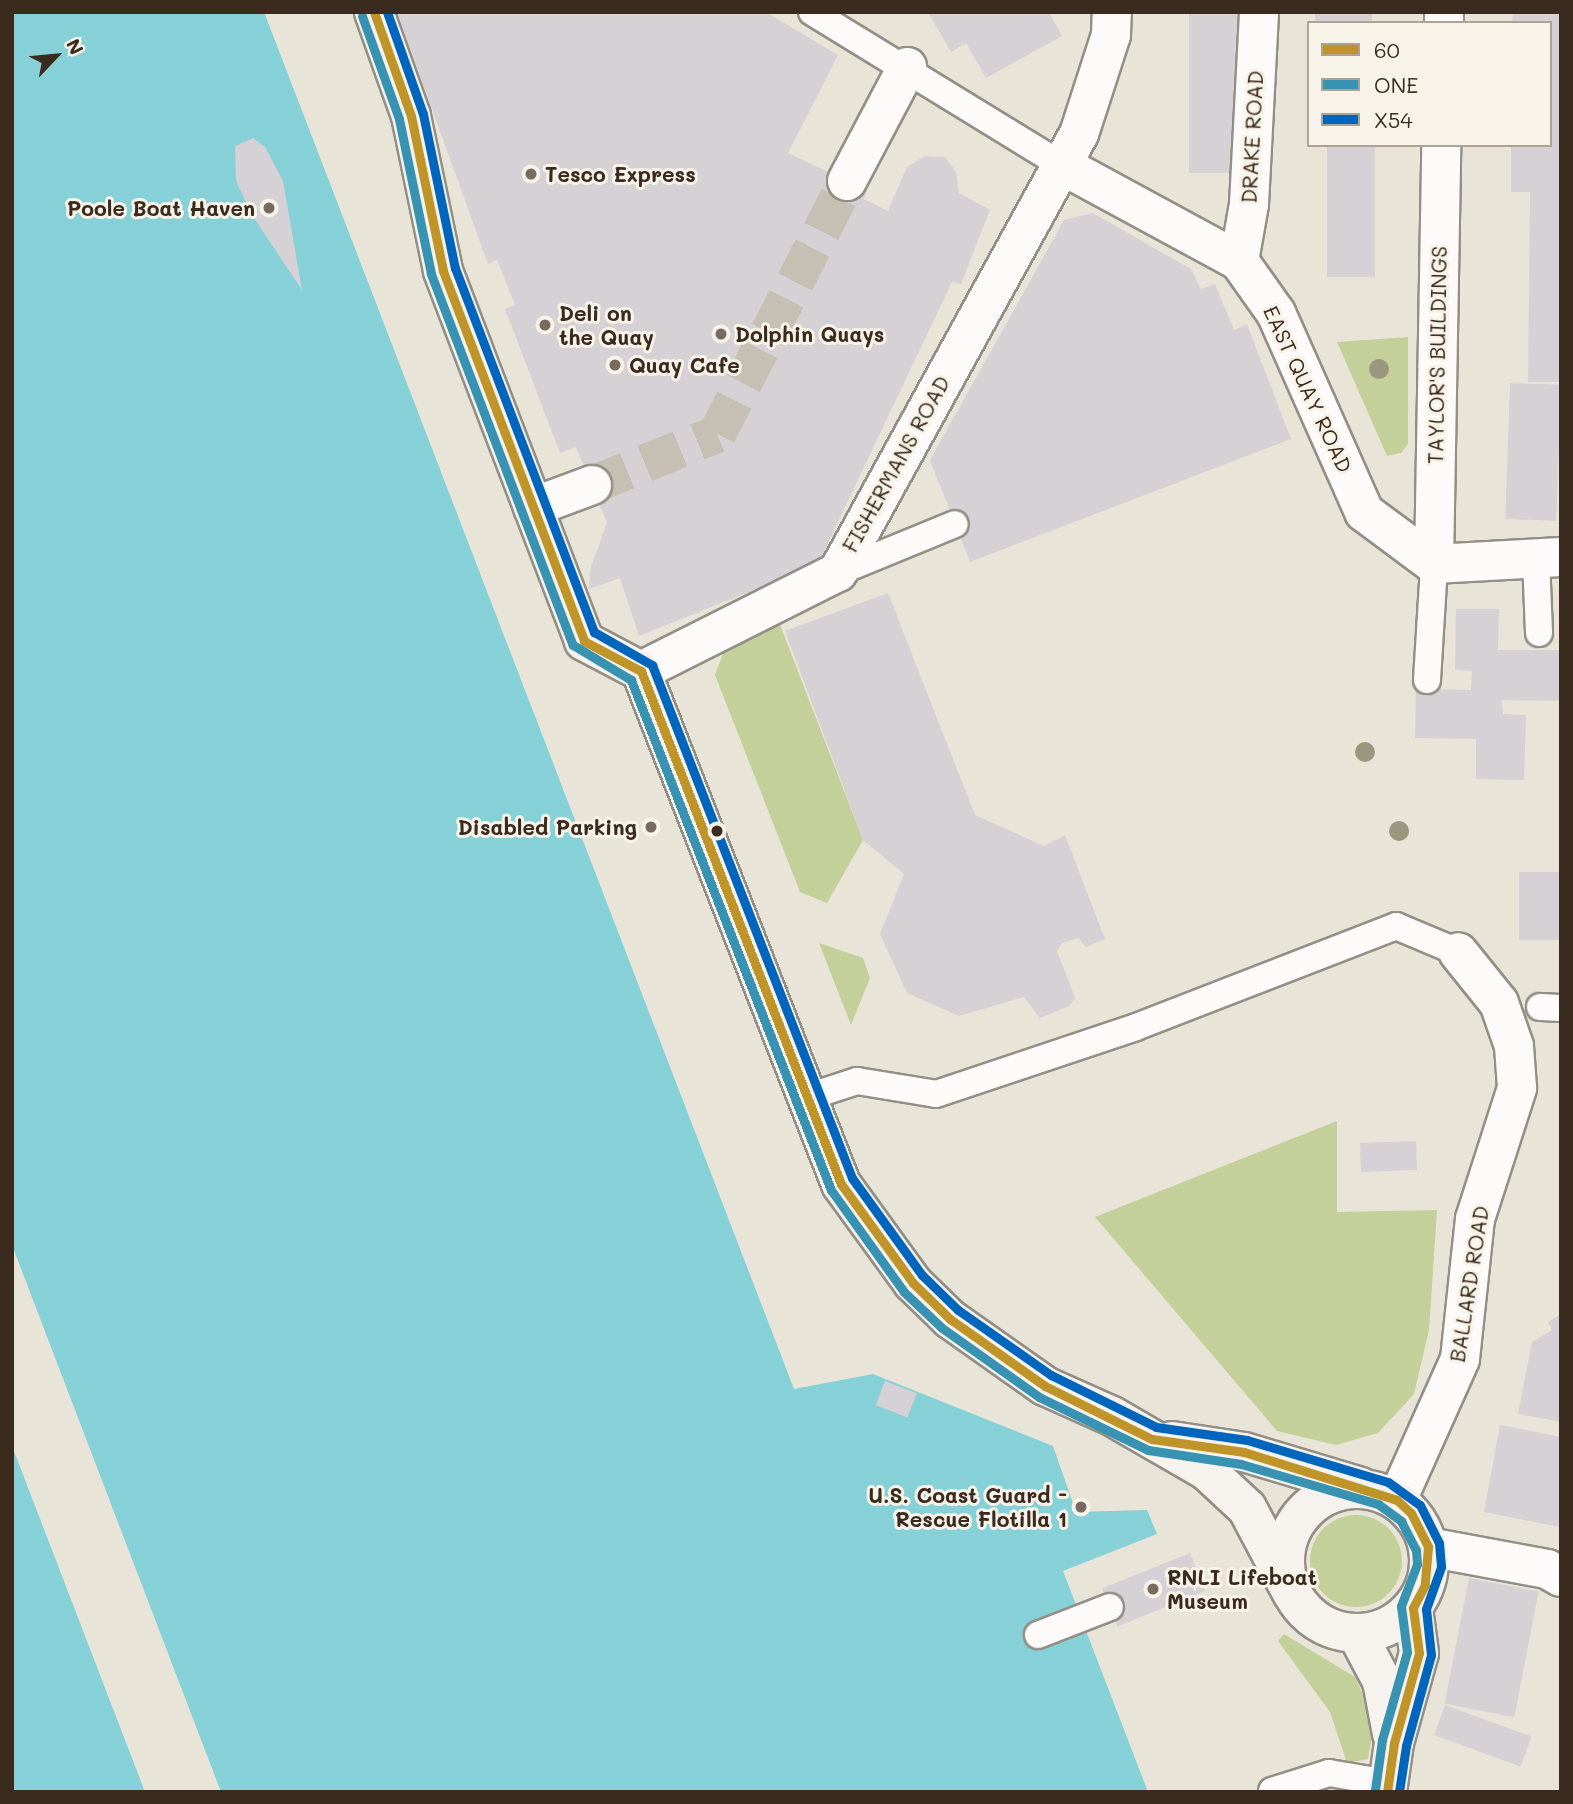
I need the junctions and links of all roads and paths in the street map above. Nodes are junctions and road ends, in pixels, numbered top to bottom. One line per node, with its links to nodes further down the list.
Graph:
1 (374, 12): 11 (street)
2 (812, 12): 5 (lane)
3 (1112, 12): 7 (street, FISHERMANS ROAD)
4 (1259, 12): 9 (street, DRAKE ROAD)
5 (907, 67): 7 (lane); 8 (street)
6 (1441, 147): 14 (street, TAYLOR'S BUILDINGS)
7 (1060, 164): 9 (street, EAST QUAY ROAD); 15 (street, FISHERMANS ROAD)
8 (847, 181)
9 (1239, 261): 14 (street, EAST QUAY ROAD)
10 (592, 485): 11 (street)
11 (533, 507): 17 (street)
12 (956, 524): 15 (lane)
13 (1548, 558): 14 (street); 16 (lane)
14 (1434, 564): 18 (lane)
15 (838, 572): 17 (street, FISHERMANS ROAD)
16 (1539, 633)
17 (640, 671): 20 (street)
18 (1427, 680)
19 (1458, 953): 20 (lane); 22 (street, BALLARD ROAD)
20 (805, 1098): 21 (street)
21 (1152, 1439): 22 (street); 25 (street)
22 (1382, 1494): 23 (street); 25 (street)
23 (1428, 1547): 24 (street); 27 (street)
24 (1561, 1577)
25 (1292, 1593): 28 (street)
26 (1110, 1607): 29 (lane)
27 (1413, 1608): 28 (street); 30 (street)
28 (1357, 1634): 30 (street)
29 (1038, 1635)
30 (1394, 1743): 31 (street)
31 (1387, 1787): 32 (lane)
32 (1272, 1791)

